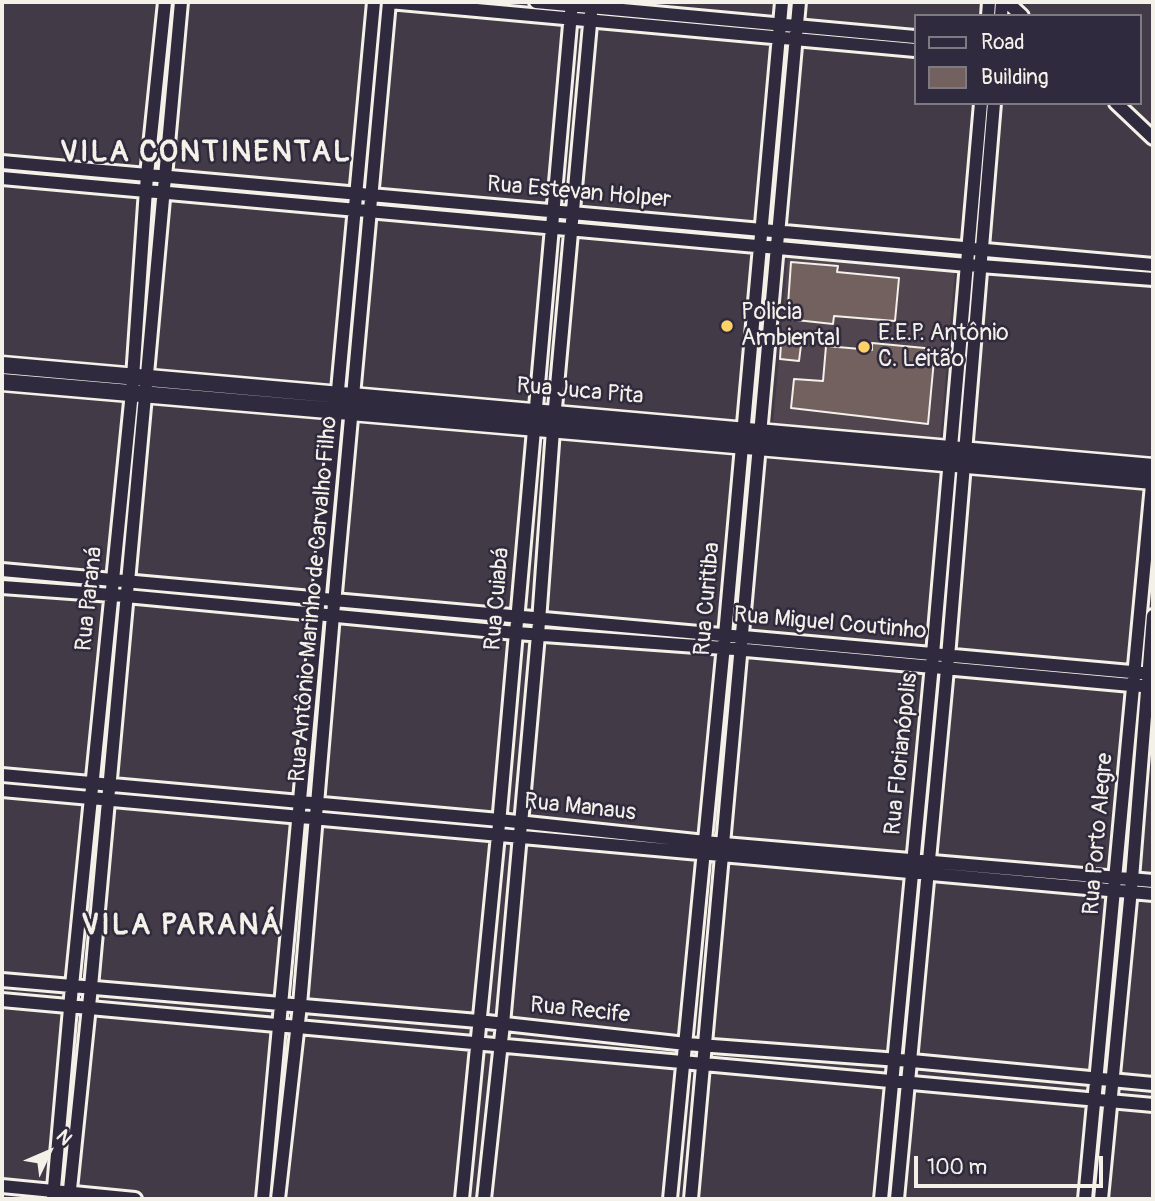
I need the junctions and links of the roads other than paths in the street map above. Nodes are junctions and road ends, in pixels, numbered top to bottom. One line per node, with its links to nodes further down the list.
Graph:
1 (165, 2): 21 (street, Rua Paraná)
2 (181, 2): 22 (street, Rua Paraná)
3 (374, 2): 26 (street, Rua Antônio Marinho de Carvalho Filho)
4 (389, 2): 9 (street); 27 (street, Rua Antônio Marinho de Carvalho Filho)
5 (536, 2): 9 (street)
6 (782, 2): 12 (street, Rua Curitiba)
7 (799, 2): 13 (street, Rua Curitiba)
8 (1007, 2): 11 (street)
9 (572, 8): 10 (street); 29 (street, Rua Cuiabá)
10 (592, 10): 12 (street); 31 (street, Rua Cuiabá)
11 (1020, 14)
12 (779, 31): 13 (street); 34 (street, Rua Curitiba)
13 (796, 32): 14 (street); 15 (street); 35 (street, Rua Curitiba)
14 (914, 37)
15 (914, 50)
16 (981, 105): 38 (street, Rua Florianópolis)
17 (994, 105): 38 (street, Rua Florianópolis)
18 (1118, 105): 19 (street)
19 (1153, 138)
20 (2, 162): 21 (street, Rua Estevan Holper)
21 (147, 175): 22 (street, Rua Estevan Holper); 24 (street, Rua Paraná)
22 (165, 177): 25 (street, Rua Paraná); 26 (street, Rua Estevan Holper)
23 (2, 178): 24 (street, Rua Estevan Holper)
24 (146, 191): 25 (street, Rua Estevan Holper); 44 (street, Rua Paraná)
25 (164, 193): 28 (street, Rua Estevan Holper); 44 (street, Rua Paraná)
26 (356, 194): 27 (street, Rua Estevan Holper); 28 (street, Rua Antônio Marinho de Carvalho Filho)
27 (372, 195): 29 (street, Rua Estevan Holper); 30 (street, Rua Antônio Marinho de Carvalho Filho)
28 (354, 210): 30 (street, Rua Estevan Holper); 45 (street, Rua Antônio Marinho de Carvalho Filho)
29 (553, 211): 31 (street, Rua Estevan Holper); 32 (street, Rua Cuiabá)
30 (371, 212): 32 (street, Rua Estevan Holper); 45 (street, Rua Antônio Marinho de Carvalho Filho)
31 (574, 213): 33 (street, Rua Cuiabá); 34 (street, Rua Estevan Holper)
32 (552, 228): 33 (street, Rua Estevan Holper); 47 (street, Rua Cuiabá)
33 (573, 230): 36 (street, Rua Estevan Holper); 46 (street, Rua Cuiabá)
34 (762, 230): 35 (street, Rua Estevan Holper); 36 (street, Rua Curitiba)
35 (778, 232): 37 (street, Rua Curitiba); 38 (street, Rua Estevan Holper)
36 (761, 247): 37 (street, Rua Estevan Holper); 49 (street, Rua Curitiba)
37 (776, 248): 40 (street, Rua Estevan Holper); 49 (street, Rua Curitiba)
38 (975, 249): 39 (street, Rua Estevan Holper); 40 (street, Rua Florianópolis)
39 (1153, 265)
40 (973, 266): 41 (street, Rua Estevan Holper); 50 (street, Rua Florianópolis)
41 (1153, 279)
42 (2, 365): 44 (street, Rua Juca Pita)
43 (2, 382): 44 (street, Rua Juca Pita)
44 (139, 385): 45 (street, Rua Juca Pita); 55 (street, Rua Paraná); 56 (street, Rua Paraná)
45 (345, 404): 47 (street, Rua Juca Pita); 60 (street, Rua Antônio Marinho de Carvalho Filho); 61 (street, Rua Antônio Marinho de Carvalho Filho)
46 (555, 413): 47 (street, Rua Juca Pita); 48 (street, Rua Cuiabá); 49 (street, Rua Juca Pita)
47 (534, 420): 48 (street, Rua Juca Pita); 65 (street, Rua Cuiabá)
48 (553, 430): 49 (street, Rua Juca Pita); 66 (street, Rua Cuiabá)
49 (751, 438): 50 (street, Rua Juca Pita); 69 (street, Rua Curitiba); 70 (street, Rua Curitiba)
50 (956, 457): 51 (street, Rua Juca Pita); 53 (street, Rua Juca Pita); 72 (street, Rua Florianópolis); 73 (street, Rua Florianópolis)
51 (1153, 467)
52 (1153, 473): 53 (street, Rua Porto Alegre)
53 (1153, 481): 76 (street, Rua Porto Alegre)
54 (2, 570): 55 (street, Rua Miguel Coutinho)
55 (113, 580): 56 (street, Rua Miguel Coutinho); 58 (street, Rua Paraná)
56 (127, 581): 59 (street, Rua Paraná); 60 (street, Rua Miguel Coutinho)
57 (2, 587): 58 (street, Rua Miguel Coutinho)
58 (111, 596): 59 (street, Rua Miguel Coutinho); 78 (street, Rua Paraná)
59 (126, 596): 62 (street, Rua Miguel Coutinho); 79 (street, Rua Paraná)
60 (318, 599): 61 (street, Rua Miguel Coutinho); 62 (street, Rua Antônio Marinho de Carvalho Filho)
61 (334, 600): 63 (street, Rua Antônio Marinho de Carvalho Filho); 65 (street, Rua Miguel Coutinho)
62 (317, 614): 63 (street, Rua Miguel Coutinho); 83 (street, Rua Antônio Marinho de Carvalho Filho)
63 (333, 615): 67 (street, Rua Miguel Coutinho); 84 (street, Rua Antônio Marinho de Carvalho Filho)
64 (1153, 616): 76 (street, Rua Porto Alegre)
65 (517, 617): 66 (street, Rua Miguel Coutinho); 67 (street, Rua Cuiabá)
66 (539, 618): 68 (street, Rua Cuiabá); 70 (street, Rua Miguel Coutinho)
67 (516, 633): 68 (street, Rua Miguel Coutinho); 87 (street, Rua Cuiabá)
68 (538, 635): 70 (street, Rua Miguel Coutinho); 88 (street, Rua Cuiabá)
69 (742, 637): 70 (street, Rua Miguel Coutinho); 71 (street, Rua Curitiba); 72 (street, Rua Miguel Coutinho)
70 (725, 642): 71 (street, Rua Miguel Coutinho); 92 (street, Rua Curitiba)
71 (741, 651): 74 (street, Rua Miguel Coutinho); 93 (street, Rua Curitiba)
72 (933, 654): 73 (street, Rua Miguel Coutinho); 74 (street, Rua Florianópolis)
73 (948, 655): 75 (street, Rua Florianópolis); 76 (street, Rua Miguel Coutinho)
74 (932, 668): 75 (street, Rua Miguel Coutinho); 94 (street, Rua Florianópolis)
75 (947, 669): 76 (street, Rua Miguel Coutinho); 95 (street, Rua Florianópolis)
76 (1145, 680): 96 (street, Rua Porto Alegre); 98 (street, Rua Porto Alegre)
77 (2, 775): 78 (street, Rua Manaus)
78 (93, 783): 79 (street, Rua Manaus); 81 (street, Rua Paraná)
79 (109, 785): 82 (street, Rua Paraná); 83 (street, Rua Manaus)
80 (2, 790): 81 (street, Rua Manaus)
81 (92, 798): 82 (street, Rua Manaus); 102 (street, Rua Paraná)
82 (108, 800): 85 (street, Rua Manaus); 103 (street, Rua Paraná)
83 (300, 803): 84 (street, Rua Manaus); 85 (street, Rua Antônio Marinho de Carvalho Filho)
84 (317, 805): 86 (street, Rua Antônio Marinho de Carvalho Filho); 87 (street, Rua Manaus)
85 (299, 817): 86 (street, Rua Manaus); 105 (street, Rua Antônio Marinho de Carvalho Filho)
86 (316, 818): 89 (street, Rua Manaus); 106 (street, Rua Antônio Marinho de Carvalho Filho)
87 (499, 820): 88 (street, Rua Manaus); 89 (street, Rua Cuiabá)
88 (519, 823): 90 (street, Rua Cuiabá); 91 (street, Rua Manaus)
89 (498, 835): 90 (street, Rua Manaus); 109 (street, Rua Cuiabá)
90 (518, 837): 91 (street, Rua Manaus); 110 (street, Rua Cuiabá)
91 (644, 842): 92 (street, Rua Manaus)
92 (705, 848): 93 (street, Rua Manaus); 114 (street, Rua Curitiba)
93 (723, 850): 94 (street, Rua Manaus); 115 (street, Rua Curitiba)
94 (912, 866): 95 (street, Rua Manaus); 117 (street, Rua Florianópolis)
95 (928, 868): 96 (street, Rua Manaus); 99 (street, Rua Manaus); 118 (street, Rua Florianópolis)
96 (1116, 876): 98 (street, Rua Manaus); 99 (street, Rua Porto Alegre)
97 (1153, 881): 98 (street, Rua Manaus)
98 (1131, 886): 99 (street, Rua Manaus); 100 (street, Rua Manaus); 123 (street, Rua Porto Alegre)
99 (1115, 891): 122 (street, Rua Porto Alegre)
100 (1153, 894)
101 (2, 980): 102 (street, Rua Recife)
102 (72, 986): 103 (street, Rua Recife); 107 (street, Rua Paraná)
103 (91, 987): 105 (street, Rua Recife); 108 (street, Rua Paraná)
104 (2, 1000): 107 (street, Rua Recife)
105 (280, 1004): 106 (street, Rua Recife); 111 (street, Rua Antônio Marinho de Carvalho Filho)
106 (300, 1005): 109 (street, Rua Recife); 112 (street, Rua Antônio Marinho de Carvalho Filho)
107 (70, 1007): 108 (street, Rua Recife); 132 (street, Rua Paraná)
108 (89, 1008): 111 (street, Rua Recife); 133 (street, Rua Paraná)
109 (478, 1021): 110 (street, Rua Recife); 113 (street, Rua Cuiabá)
110 (503, 1024): 114 (street, Rua Recife); 116 (street, Rua Cuiabá)
111 (279, 1026): 112 (street, Rua Recife); 135 (street, Rua Antônio Marinho de Carvalho Filho)
112 (298, 1027): 113 (street, Rua Recife); 136 (street, Rua Antônio Marinho de Carvalho Filho)
113 (476, 1044): 116 (street, Rua Recife); 137 (street, Rua Cuiabá)
114 (686, 1044): 115 (street, Rua Recife); 119 (street, Rua Curitiba)
115 (705, 1045): 117 (street, Rua Recife); 120 (street, Rua Curitiba)
116 (501, 1046): 119 (street, Rua Recife); 138 (street, Rua Cuiabá)
117 (894, 1061): 118 (street, Rua Recife); 124 (street, Rua Florianópolis)
118 (912, 1061): 121 (street, Rua Recife); 125 (street, Rua Florianópolis)
119 (684, 1062): 120 (street, Rua Recife); 139 (street, Rua Curitiba)
120 (703, 1064): 124 (street, Rua Recife); 140 (street, Rua Curitiba)
121 (1035, 1072): 122 (street, Rua Recife); 127 (street)
122 (1096, 1078): 123 (street, Rua Recife); 128 (street, Rua Porto Alegre)
123 (1113, 1080): 126 (street, Rua Recife); 129 (street, Rua Porto Alegre)
124 (892, 1081): 125 (street, Rua Recife); 141 (street, Rua Florianópolis)
125 (909, 1083): 127 (street, Rua Recife); 142 (street, Rua Florianópolis)
126 (1153, 1084)
127 (1034, 1094): 128 (street, Rua Recife)
128 (1094, 1100): 129 (street, Rua Recife); 143 (street, Rua Porto Alegre)
129 (1111, 1101): 130 (street, Rua Recife); 144 (street, Rua Porto Alegre)
130 (1153, 1105)
131 (2, 1186): 132 (street)
132 (54, 1195): 133 (street)
133 (70, 1196): 134 (street)
134 (135, 1199)
135 (263, 1199)
136 (278, 1199)
137 (462, 1199)
138 (484, 1199)
139 (670, 1199)
140 (691, 1199)
141 (881, 1199)
142 (897, 1199)
143 (1085, 1199)
144 (1101, 1199)

